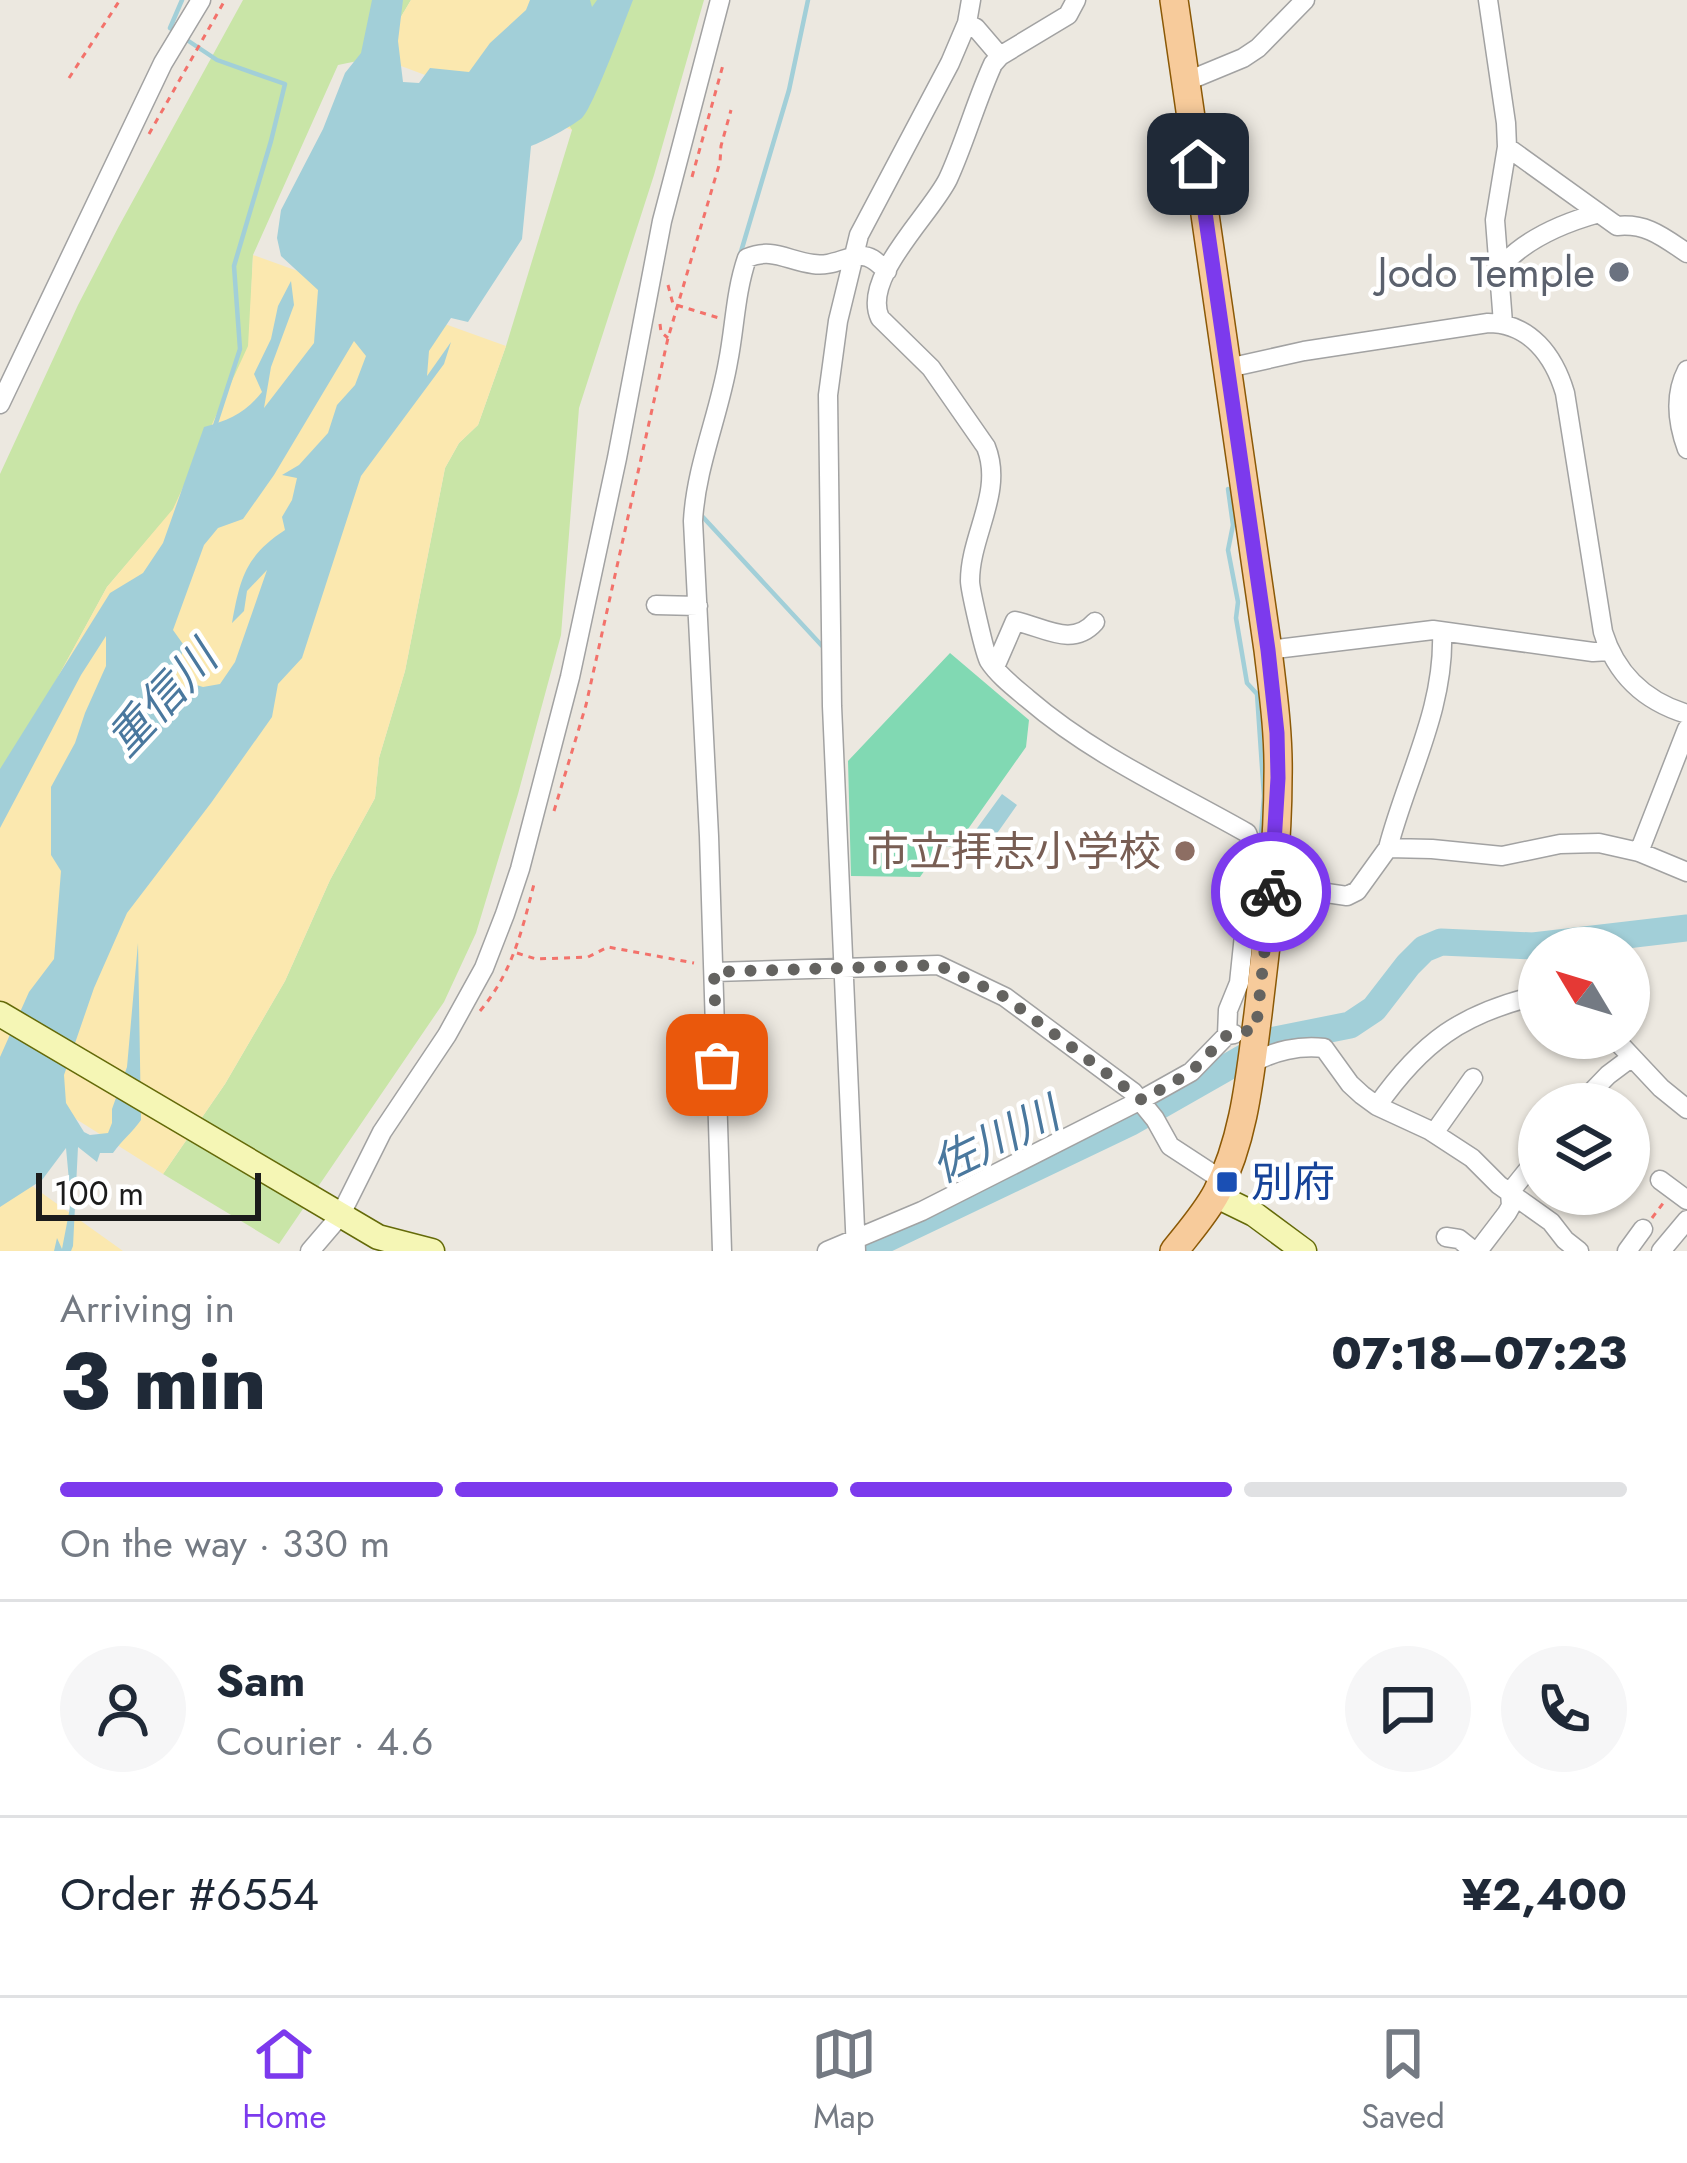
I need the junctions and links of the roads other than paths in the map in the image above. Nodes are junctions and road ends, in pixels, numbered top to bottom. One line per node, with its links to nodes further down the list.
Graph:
1 (201, 0): 20 (street)
2 (720, 0): 53 (street)
3 (971, 0): 8 (street)
4 (1076, 0): 9 (street)
5 (1174, 0): 10 (main road)
6 (1305, 0): 10 (street)
7 (1488, 0): 11 (street)
8 (967, 23): 9 (street); 14 (street)
9 (1000, 56): 16 (street)
10 (1185, 82): 18 (main road)
11 (1507, 147): 12 (street); 15 (street)
12 (1599, 213): 13 (street); 15 (street)
13 (1687, 254)
14 (852, 258): 16 (street); 23 (street); 36 (street)
15 (1499, 269): 17 (street)
16 (886, 272): 28 (street)
17 (1503, 323): 18 (street); 27 (street)
18 (1228, 368): 26 (main road)
19 (1687, 370): 21 (street)
20 (0, 404)
21 (1687, 449)
22 (656, 605): 23 (street)
23 (698, 606): 35 (street)
24 (1095, 622): 28 (street)
25 (1442, 632): 26 (street); 27 (street); 31 (street)
26 (1268, 650): 34 (main road)
27 (1609, 651): 29 (street)
28 (994, 667): 39 (street)
29 (1687, 714)
30 (1687, 729): 32 (street)
31 (1388, 848): 32 (street); 34 (street)
32 (1639, 852): 33 (street)
33 (1687, 872)
34 (1272, 885): 39 (main road)
35 (714, 969): 36 (street); 60 (street)
36 (845, 970): 45 (street); 57 (street)
37 (1518, 1001): 44 (street)
38 (0, 1014): 53 (main road)
39 (1249, 1044): 44 (street); 45 (street); 50 (main road)
40 (1630, 1059): 43 (street)
41 (1634, 1059): 46 (street)
42 (1473, 1078): 47 (street)
43 (1600, 1083)
44 (1378, 1106): 47 (street)
45 (1146, 1107): 50 (street); 57 (street)
46 (1687, 1109)
47 (1434, 1133): 51 (street)
48 (1660, 1180): 52 (street)
49 (1518, 1182): 51 (street)
50 (1219, 1188): 62 (main road); 63 (main road)
51 (1510, 1192): 64 (street); 65 (street)
52 (1687, 1200)
53 (333, 1212): 58 (street); 59 (main road)
54 (1687, 1220): 67 (street)
55 (1643, 1229): 66 (street)
56 (1446, 1237): 64 (street)
57 (855, 1244): 61 (street)
58 (310, 1251)
59 (432, 1251)
60 (722, 1251)
61 (827, 1251)
62 (1174, 1251)
63 (1304, 1251)
64 (1476, 1251)
65 (1579, 1251)
66 (1627, 1251)
67 (1660, 1251)

